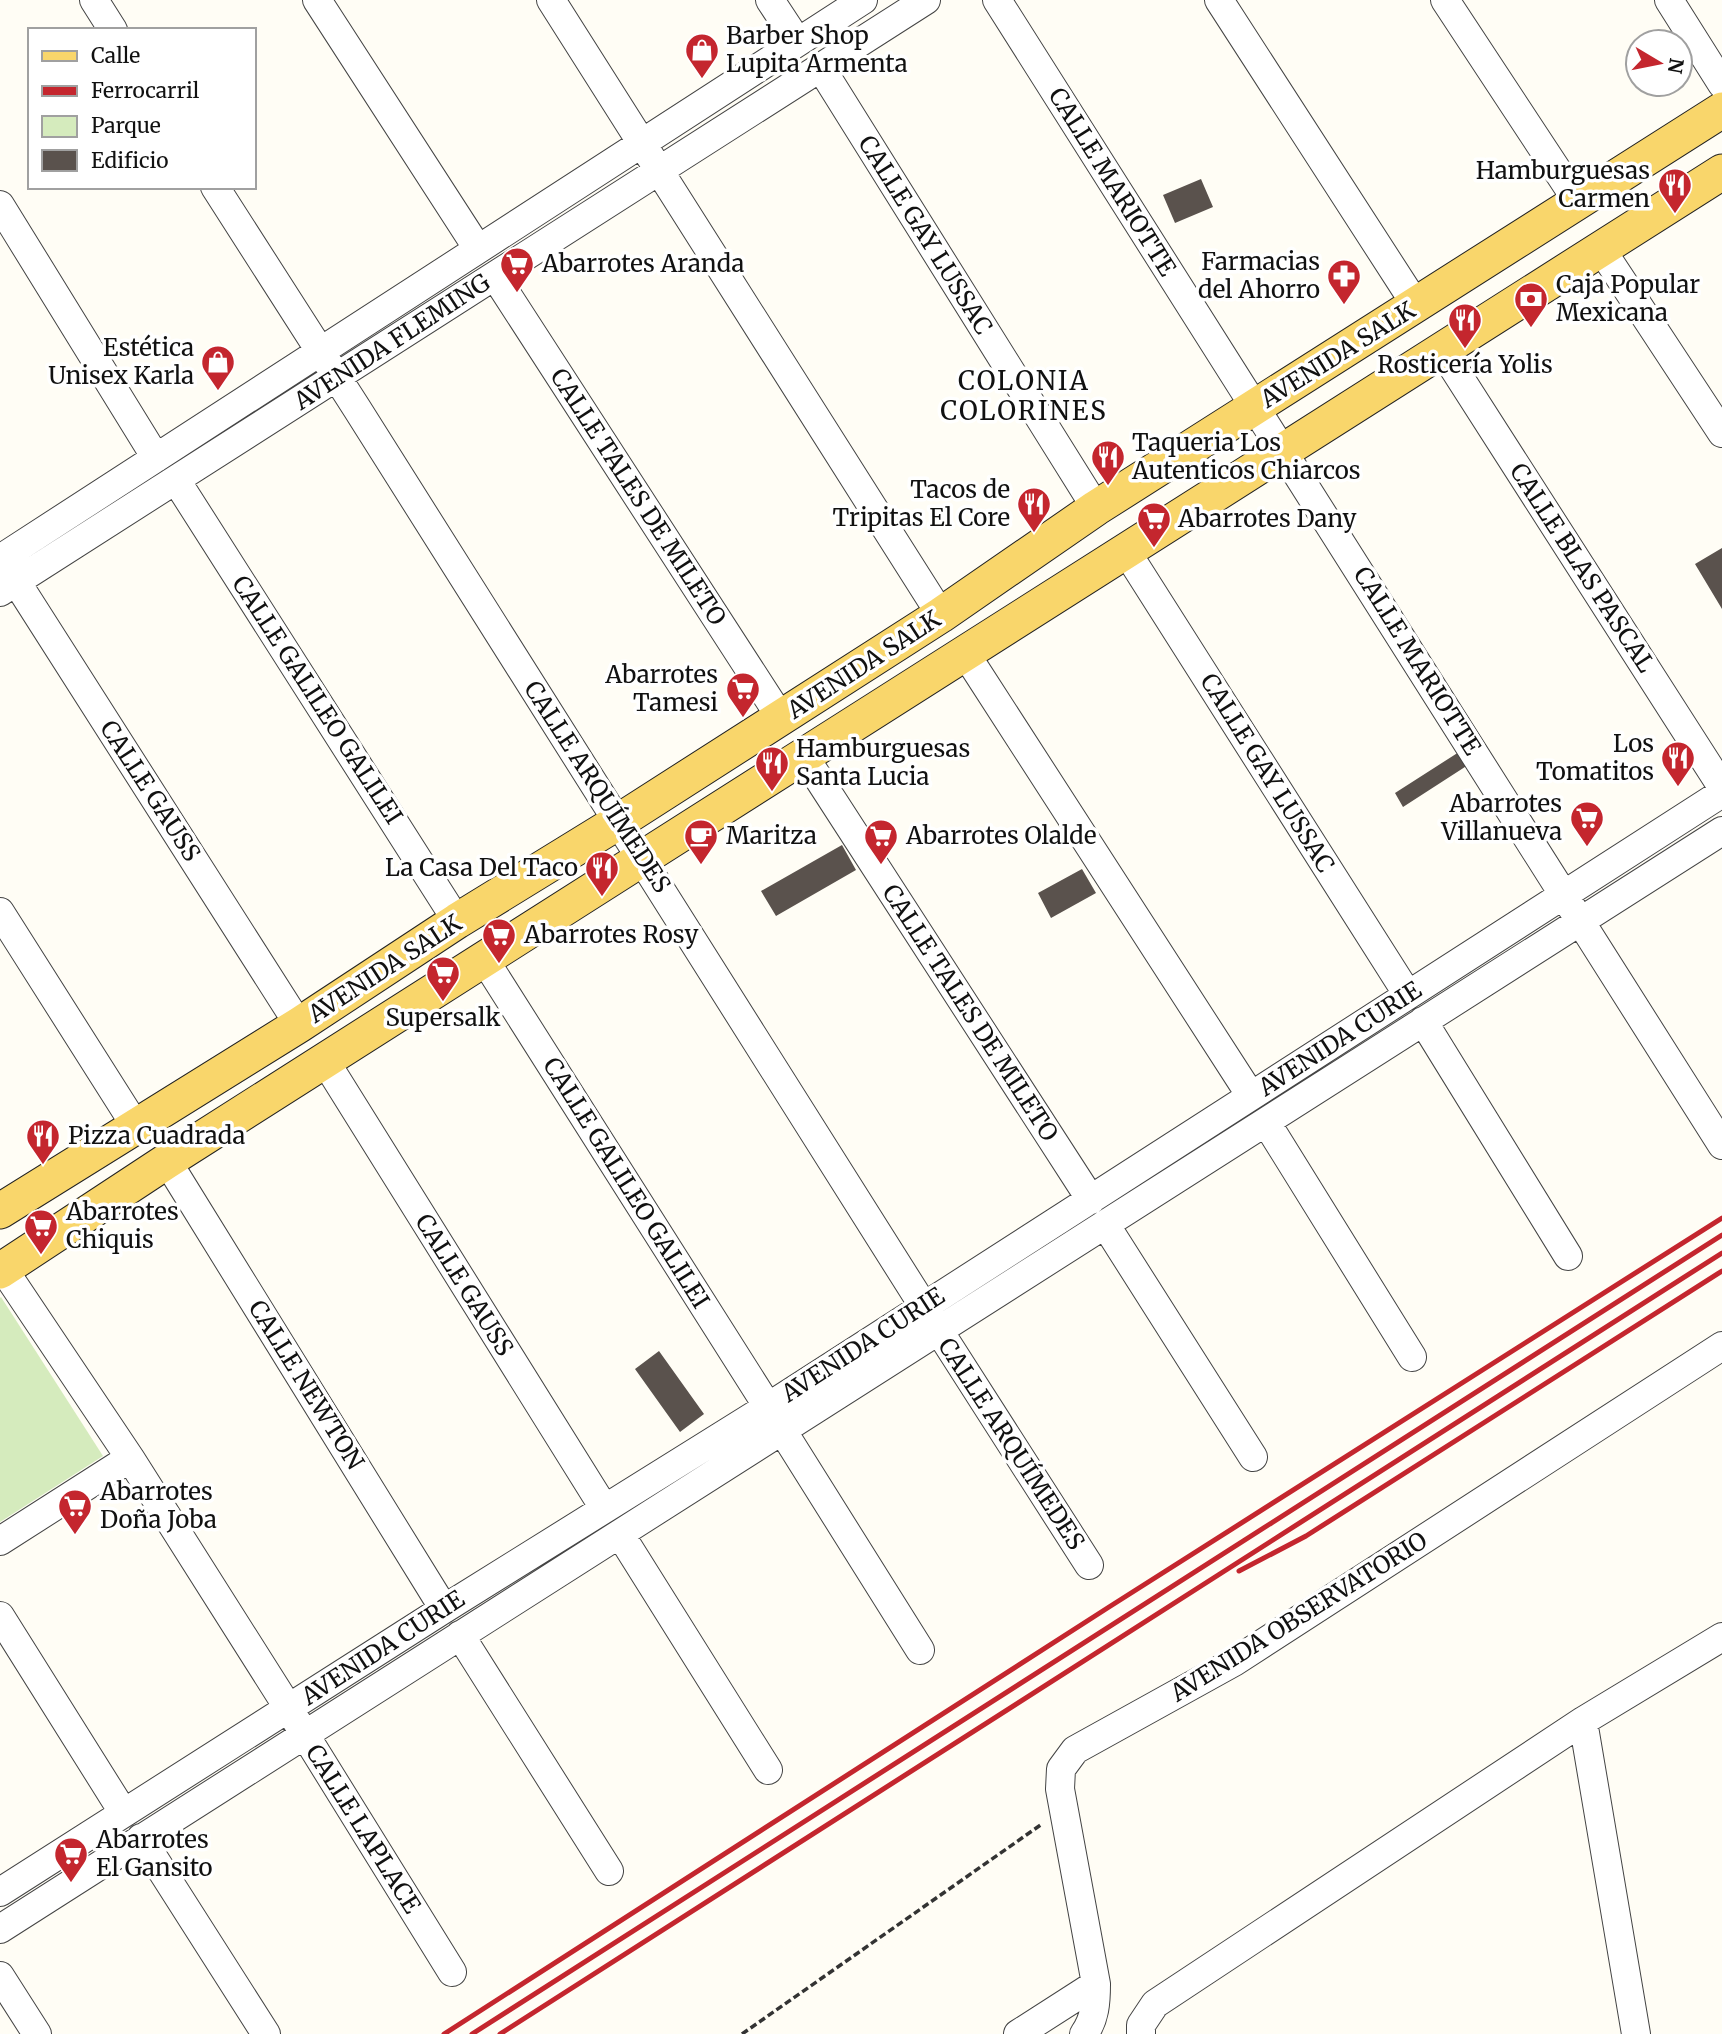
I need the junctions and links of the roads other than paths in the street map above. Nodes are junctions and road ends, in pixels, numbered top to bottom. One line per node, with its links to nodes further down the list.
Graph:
1 (94, 0): 11 (street)
2 (317, 0): 22 (street)
3 (551, 0): 16 (street)
4 (770, 0): 12 (street)
5 (863, 0): 12 (street, AVENIDA FLEMING)
6 (926, 0): 13 (street, AVENIDA FLEMING)
7 (997, 0): 29 (street, CALLE MARIOTTE)
8 (1219, 0): 25 (street)
9 (1446, 0): 20 (street)
10 (1669, 0): 14 (street)
11 (112, 28)
12 (797, 41): 16 (street, AVENIDA FLEMING)
13 (821, 68): 17 (street, AVENIDA FLEMING); 34 (street, CALLE GAY LUSSAC)
14 (1722, 84)
15 (1722, 110): 20 (main road, AVENIDA SALK)
16 (642, 142): 17 (street); 22 (street, AVENIDA FLEMING)
17 (660, 171): 24 (street, AVENIDA FLEMING); 38 (street)
18 (1722, 172): 23 (main road, AVENIDA SALK)
19 (216, 189): 27 (street, CALLE ARQUÍMEDES)
20 (1578, 202): 25 (main road, AVENIDA SALK)
21 (0, 205): 32 (street)
22 (478, 248): 27 (street, AVENIDA FLEMING)
23 (1601, 249): 26 (main road, AVENIDA SALK); 30 (street)
24 (495, 276): 28 (street, AVENIDA FLEMING); 40 (street, CALLE TALES DE MILETO)
25 (1416, 305): 29 (main road, AVENIDA SALK)
26 (1442, 350): 31 (main road, AVENIDA SALK); 42 (street, CALLE BLAS PASCAL)
27 (321, 351): 28 (street, CALLE ARQUÍMEDES); 32 (street, AVENIDA FLEMING)
28 (338, 377): 33 (street, AVENIDA FLEMING); 44 (street, CALLE ARQUÍMEDES)
29 (1255, 407): 31 (street, CALLE MARIOTTE); 34 (main road, AVENIDA SALK)
30 (1722, 433)
31 (1283, 451): 35 (main road, AVENIDA SALK); 47 (street, CALLE MARIOTTE)
32 (156, 458): 36 (street, AVENIDA FLEMING)
33 (176, 480): 37 (street, AVENIDA FLEMING); 49 (street, CALLE GALILEO GALILEI)
34 (1096, 508): 38 (main road, AVENIDA SALK)
35 (1126, 551): 39 (main road, AVENIDA SALK); 52 (street, CALLE GAY LUSSAC)
36 (0, 558): 37 (street, CALLE GAUSS)
37 (8, 587): 54 (street, CALLE GAUSS)
38 (941, 615): 40 (main road, AVENIDA SALK)
39 (965, 653): 41 (main road, AVENIDA SALK); 56 (street)
40 (781, 718): 44 (main road, AVENIDA SALK)
41 (804, 756): 46 (main road, AVENIDA SALK); 61 (street, CALLE TALES DE MILETO)
42 (1722, 786)
43 (1722, 793): 47 (street, AVENIDA CURIE)
44 (618, 822): 46 (street, CALLE ARQUÍMEDES); 49 (main road, AVENIDA SALK)
45 (1722, 831): 50 (street, AVENIDA CURIE)
46 (643, 858): 51 (main road, AVENIDA SALK); 66 (street, CALLE ARQUÍMEDES)
47 (1565, 894): 50 (street, CALLE MARIOTTE); 52 (street, AVENIDA CURIE)
48 (0, 912): 58 (street)
49 (457, 921): 54 (main road, AVENIDA SALK)
50 (1581, 921): 53 (street, AVENIDA CURIE); 59 (street, CALLE MARIOTTE)
51 (484, 960): 55 (main road, AVENIDA SALK); 70 (street, CALLE GALILEO GALILEI)
52 (1408, 995): 56 (street, AVENIDA CURIE)
53 (1423, 1021): 57 (street, AVENIDA CURIE); 64 (street)
54 (299, 1025): 58 (main road, AVENIDA SALK)
55 (325, 1061): 60 (main road, AVENIDA SALK); 73 (street, CALLE GAUSS)
56 (1251, 1096): 61 (street, AVENIDA CURIE)
57 (1266, 1122): 63 (street, AVENIDA CURIE); 69 (street)
58 (135, 1125): 62 (main road, AVENIDA SALK)
59 (1722, 1145)
60 (167, 1161): 65 (main road, AVENIDA SALK); 77 (street, CALLE NEWTON)
61 (1091, 1200): 66 (street, AVENIDA CURIE)
62 (0, 1211)
63 (1105, 1224): 67 (street, AVENIDA CURIE); 71 (street)
64 (1568, 1256)
65 (1, 1268): 72 (street, CALLE LAPLACE)
66 (923, 1306): 67 (street, CALLE ARQUÍMEDES); 70 (street, AVENIDA CURIE)
67 (938, 1331): 70 (street, AVENIDA CURIE); 76 (street, CALLE ARQUÍMEDES)
68 (1722, 1346): 93 (street, AVENIDA OBSERVATORIO)
69 (1412, 1357)
70 (775, 1419): 73 (street, AVENIDA CURIE); 74 (street, AVENIDA CURIE); 81 (street, CALLE GALILEO GALILEI)
71 (1253, 1457)
72 (130, 1458): 75 (street); 82 (street, CALLE LAPLACE)
73 (604, 1508): 77 (street, AVENIDA CURIE)
74 (620, 1534): 79 (street, AVENIDA CURIE); 85 (street)
75 (0, 1541)
76 (1089, 1565)
77 (444, 1609): 82 (street, AVENIDA CURIE)
78 (0, 1616): 86 (street)
79 (460, 1635): 84 (street, AVENIDA CURIE); 88 (street)
80 (1722, 1637): 83 (street)
81 (920, 1650)
82 (289, 1709): 84 (street, CALLE LAPLACE); 86 (street, AVENIDA CURIE)
83 (1583, 1721): 98 (street); 99 (street)
84 (305, 1734): 87 (street, AVENIDA CURIE); 91 (street, CALLE LAPLACE)
85 (768, 1770)
86 (123, 1812): 89 (street, AVENIDA CURIE)
87 (141, 1839): 90 (street, AVENIDA CURIE); 95 (street)
88 (609, 1871)
89 (0, 1892)
90 (0, 1929)
91 (452, 1972)
92 (0, 1976): 94 (street)
93 (1096, 1984): 96 (street); 97 (street, AVENIDA OBSERVATORIO)
94 (37, 2034)
95 (266, 2034)
96 (1018, 2034)
97 (1084, 2034)
98 (1141, 2034)
99 (1636, 2034)

